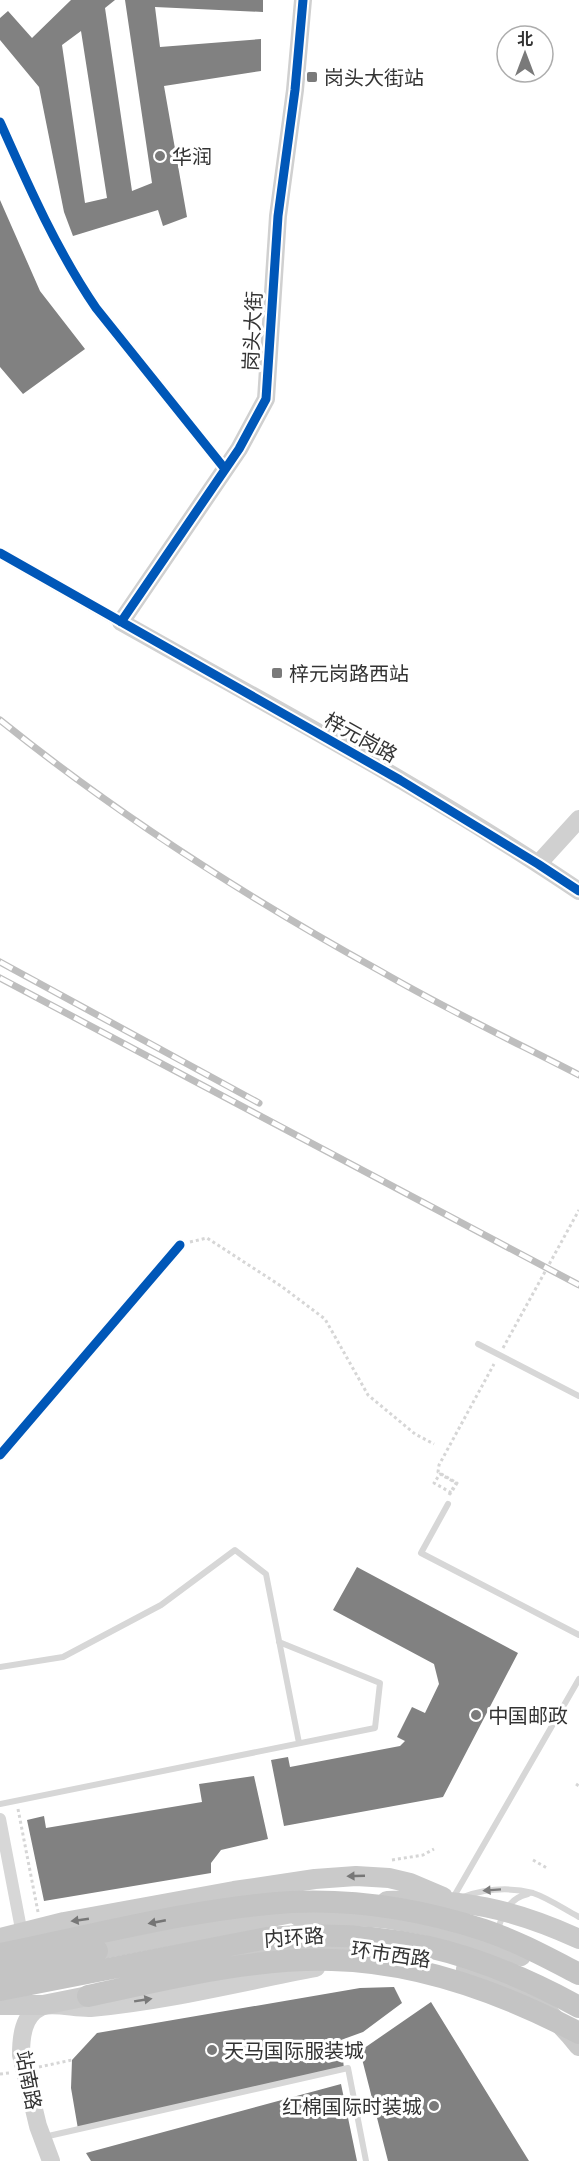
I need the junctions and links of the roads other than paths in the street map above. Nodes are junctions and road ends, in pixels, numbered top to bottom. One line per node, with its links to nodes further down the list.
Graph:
1 (303, 0): 3 (street, 岗头大街)
2 (0, 122): 3 (street)
3 (225, 469): 5 (street, 岗头大街)
4 (0, 553): 5 (street)
5 (121, 622): 7 (street, 梓元岗路)
6 (579, 819): 7 (street)
7 (538, 864): 8 (street, 梓元岗路)
8 (579, 891)
9 (180, 1245): 12 (street)
10 (478, 1344): 11 (lane)
11 (579, 1396)
12 (0, 1455)
13 (448, 1504): 14 (lane)
14 (579, 1635)
15 (279, 1642): 16 (lane); 18 (lane); 18 (lane)
16 (0, 1667)
17 (579, 1679): 23 (lane)
18 (299, 1743): 19 (lane)
19 (0, 1804)
20 (0, 1820): 27 (street)
21 (389, 1878): 23 (main road); 24 (main road); 27 (main road, one-way to 27)
22 (534, 1893): 23 (lane, one-way to 23); 25 (lane); 26 (lane)
23 (451, 1901): 24 (main road); 25 (main road)
24 (387, 1910): 30 (main road); 31 (main road); 32 (main road)
25 (504, 1911): 29 (main road); 30 (lane)
26 (579, 1917)
27 (22, 1934): 28 (main road)
28 (0, 1938)
29 (579, 1939)
30 (494, 1946): 36 (main road); 38 (lane)
31 (384, 1949): 34 (main road, 环市西路); 42 (main road, 环市西路)
32 (97, 1951): 37 (highway)
33 (0, 1954): 39 (highway, 内环路, one-way to 33)
34 (415, 1954): 38 (main road, 环市西路); 43 (street, one-way to 34)
35 (579, 1961): 36 (main road)
36 (542, 1965): 39 (main road)
37 (0, 1970)
38 (486, 1971): 45 (main road); 47 (main road, 环市西路)
39 (579, 1981)
40 (0, 1989): 44 (highway, 内环路)
41 (88, 1996): 43 (main road); 46 (highway)
42 (0, 2003): 43 (main road)
43 (43, 2006): 48 (street, 站南路)
44 (579, 2007)
45 (579, 2025)
46 (579, 2033)
47 (579, 2046)
48 (42, 2137): 49 (street, 站南路); 50 (lane)
49 (51, 2161)
50 (366, 2161)

